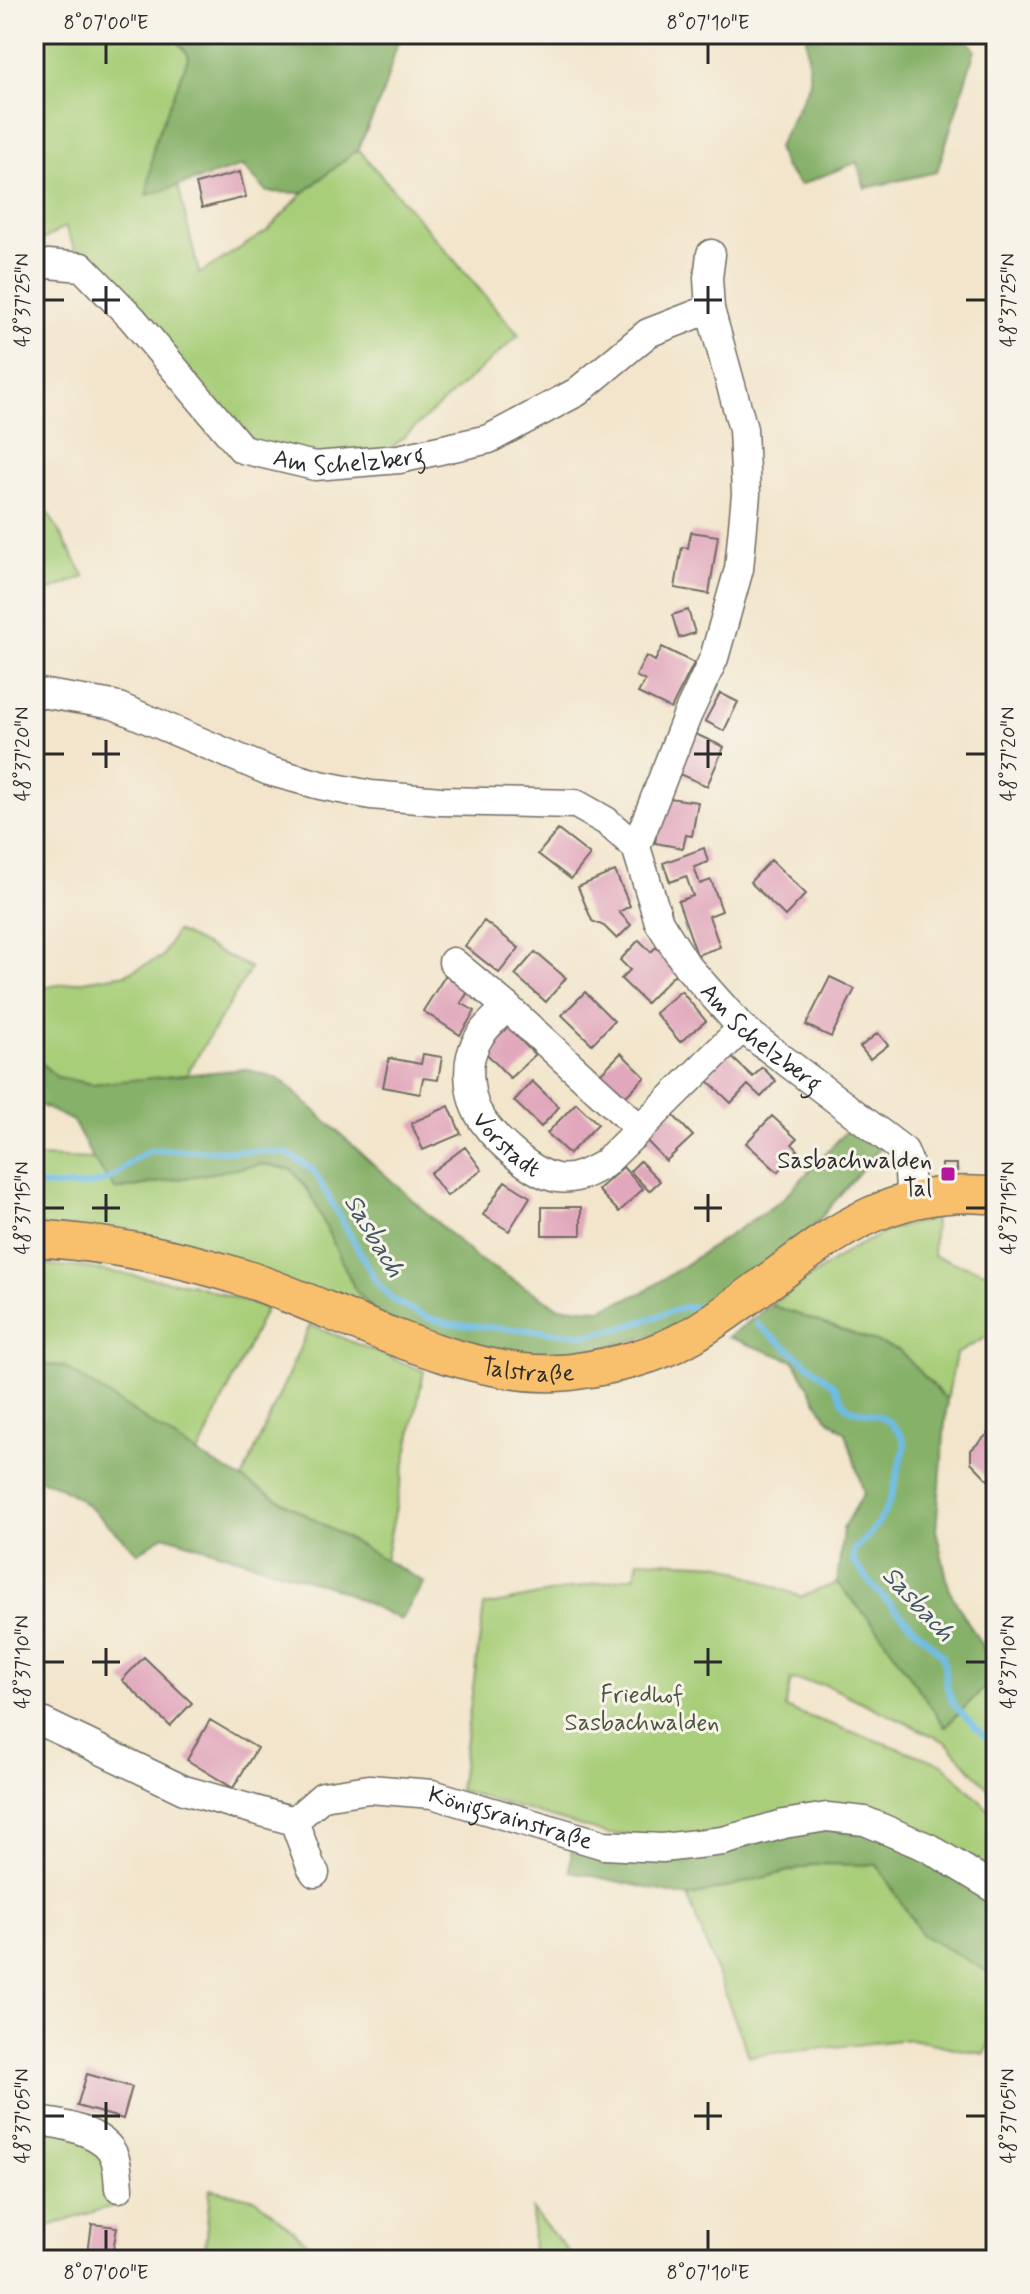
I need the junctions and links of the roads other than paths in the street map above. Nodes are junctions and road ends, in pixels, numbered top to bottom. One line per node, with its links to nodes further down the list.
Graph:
1 (711, 254): 3 (street)
2 (34, 268): 3 (street, Am Schelzberg)
3 (710, 309): 5 (street)
4 (34, 692): 5 (street)
5 (636, 847): 8 (street, Am Schelzberg)
6 (453, 962): 7 (street)
7 (507, 1007): 9 (street); 9 (street, Vorstadt)
8 (742, 1028): 9 (street, Vorstadt); 11 (street, Am Schelzberg)
9 (639, 1128)
10 (996, 1196): 11 (main road, Talstraße)
11 (911, 1200): 12 (main road, Talstraße)
12 (34, 1238)
13 (34, 1718): 14 (street)
14 (294, 1821): 15 (street); 16 (street, Königsrainstraße)
15 (315, 1873)
16 (996, 1889)
17 (34, 2122): 18 (street)
18 (119, 2188)

